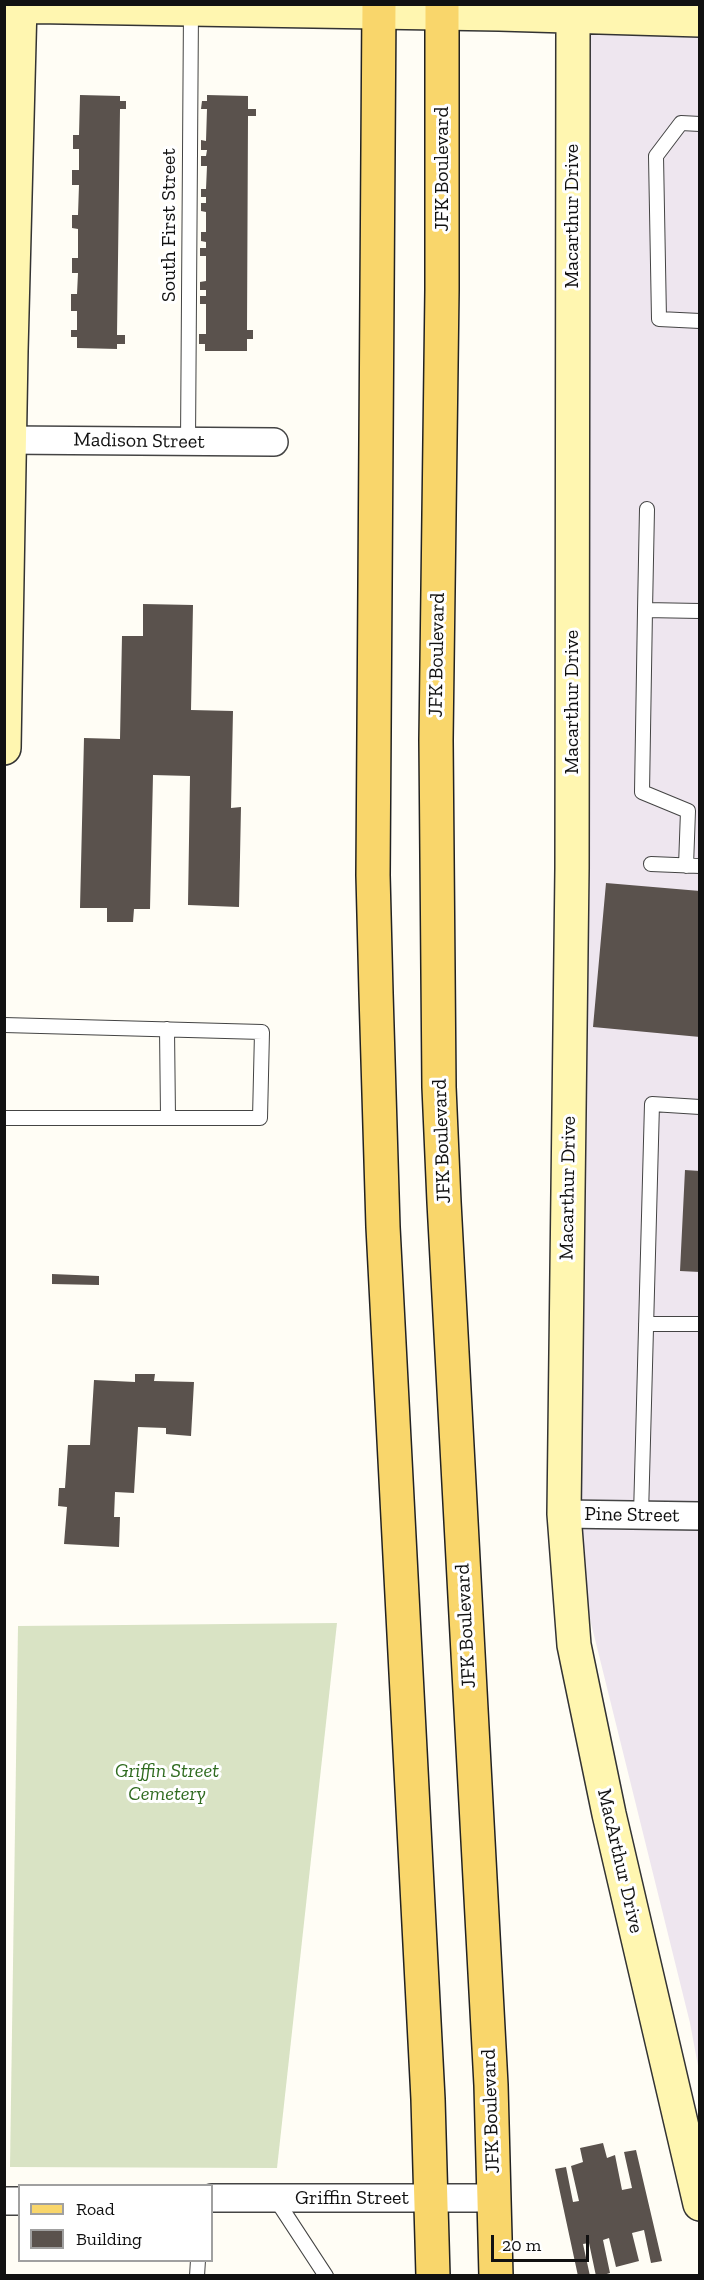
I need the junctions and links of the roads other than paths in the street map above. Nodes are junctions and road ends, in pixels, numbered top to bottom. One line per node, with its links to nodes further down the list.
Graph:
1 (20, 5): 2 (street); 3 (street); 10 (street)
2 (4, 6)
3 (191, 8): 4 (street); 11 (lane, South First Street)
4 (379, 8): 5 (street); 31 (main road)
5 (442, 9): 6 (street); 32 (main road, JFK Boulevard)
6 (573, 17): 7 (street); 26 (street, Macarthur Drive)
7 (699, 20)
8 (699, 124): 9 (lane)
9 (699, 321)
10 (7, 440): 11 (street, Madison Street); 16 (street)
11 (188, 442): 12 (street, Madison Street)
12 (274, 442)
13 (647, 509): 14 (lane)
14 (645, 610): 15 (lane); 18 (lane)
15 (699, 610)
16 (4, 748)
17 (651, 864): 18 (lane)
18 (693, 866)
19 (4, 1025): 20 (lane)
20 (167, 1029): 22 (lane); 22 (lane)
21 (699, 1107): 24 (lane)
22 (168, 1117): 23 (lane)
23 (4, 1118)
24 (646, 1324): 25 (lane); 27 (lane)
25 (699, 1324)
26 (564, 1514): 27 (street, Pine Street); 33 (street, MacArthur Drive)
27 (641, 1515): 28 (street, Pine Street)
28 (699, 1516)
29 (213, 2198): 30 (street, Griffin Street)
30 (275, 2198): 31 (street, Griffin Street); 34 (lane)
31 (432, 2198): 32 (street, Griffin Street); 35 (main road)
32 (494, 2198): 36 (main road, JFK Boulevard)
33 (699, 2204)
34 (326, 2276)
35 (434, 2276)
36 (496, 2276)

